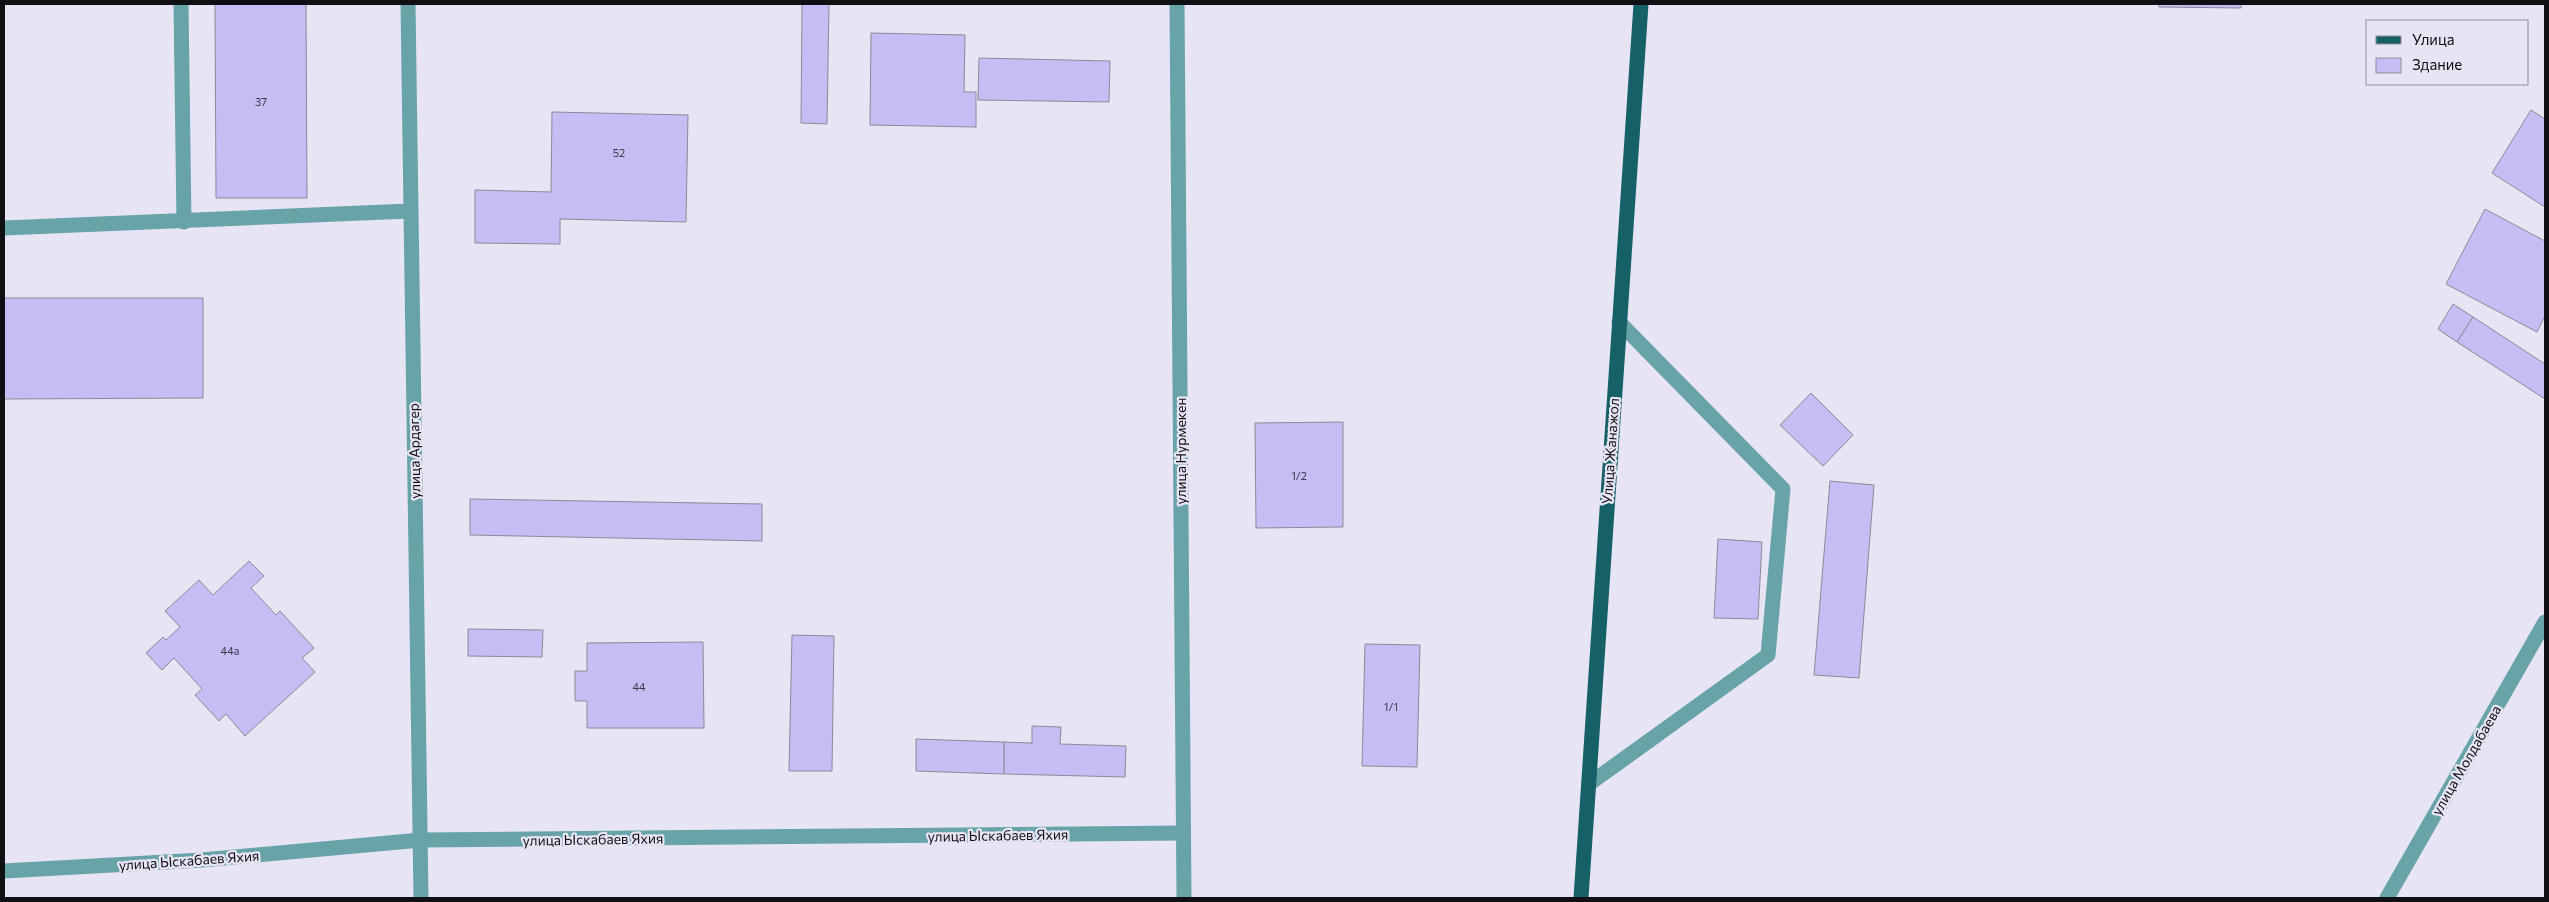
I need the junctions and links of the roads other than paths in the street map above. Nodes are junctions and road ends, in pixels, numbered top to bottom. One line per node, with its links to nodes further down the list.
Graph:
1 (181, 4): 6 (street)
2 (408, 4): 5 (street, улица Ардагер)
3 (1177, 4): 11 (street, улица Нурмекен)
4 (1640, 4): 8 (main road, Улица Жанажол)
5 (410, 211): 6 (street); 12 (street, улица Ардагер)
6 (184, 222): 7 (street)
7 (4, 228)
8 (1619, 322): 10 (main road, Улица Жанажол); 10 (street)
9 (2545, 622): 17 (street, улица Молдабаева)
10 (1588, 784): 16 (main road, Улица Жанажол)
11 (1183, 833): 12 (street, улица Ыскабаев Яхия); 15 (street, улица Нурмекен)
12 (421, 840): 13 (street, улица Ыскабаев Яхия); 14 (street, улица Ардагер)
13 (4, 871)
14 (421, 898)
15 (1184, 898)
16 (1581, 898)
17 (2387, 898)

